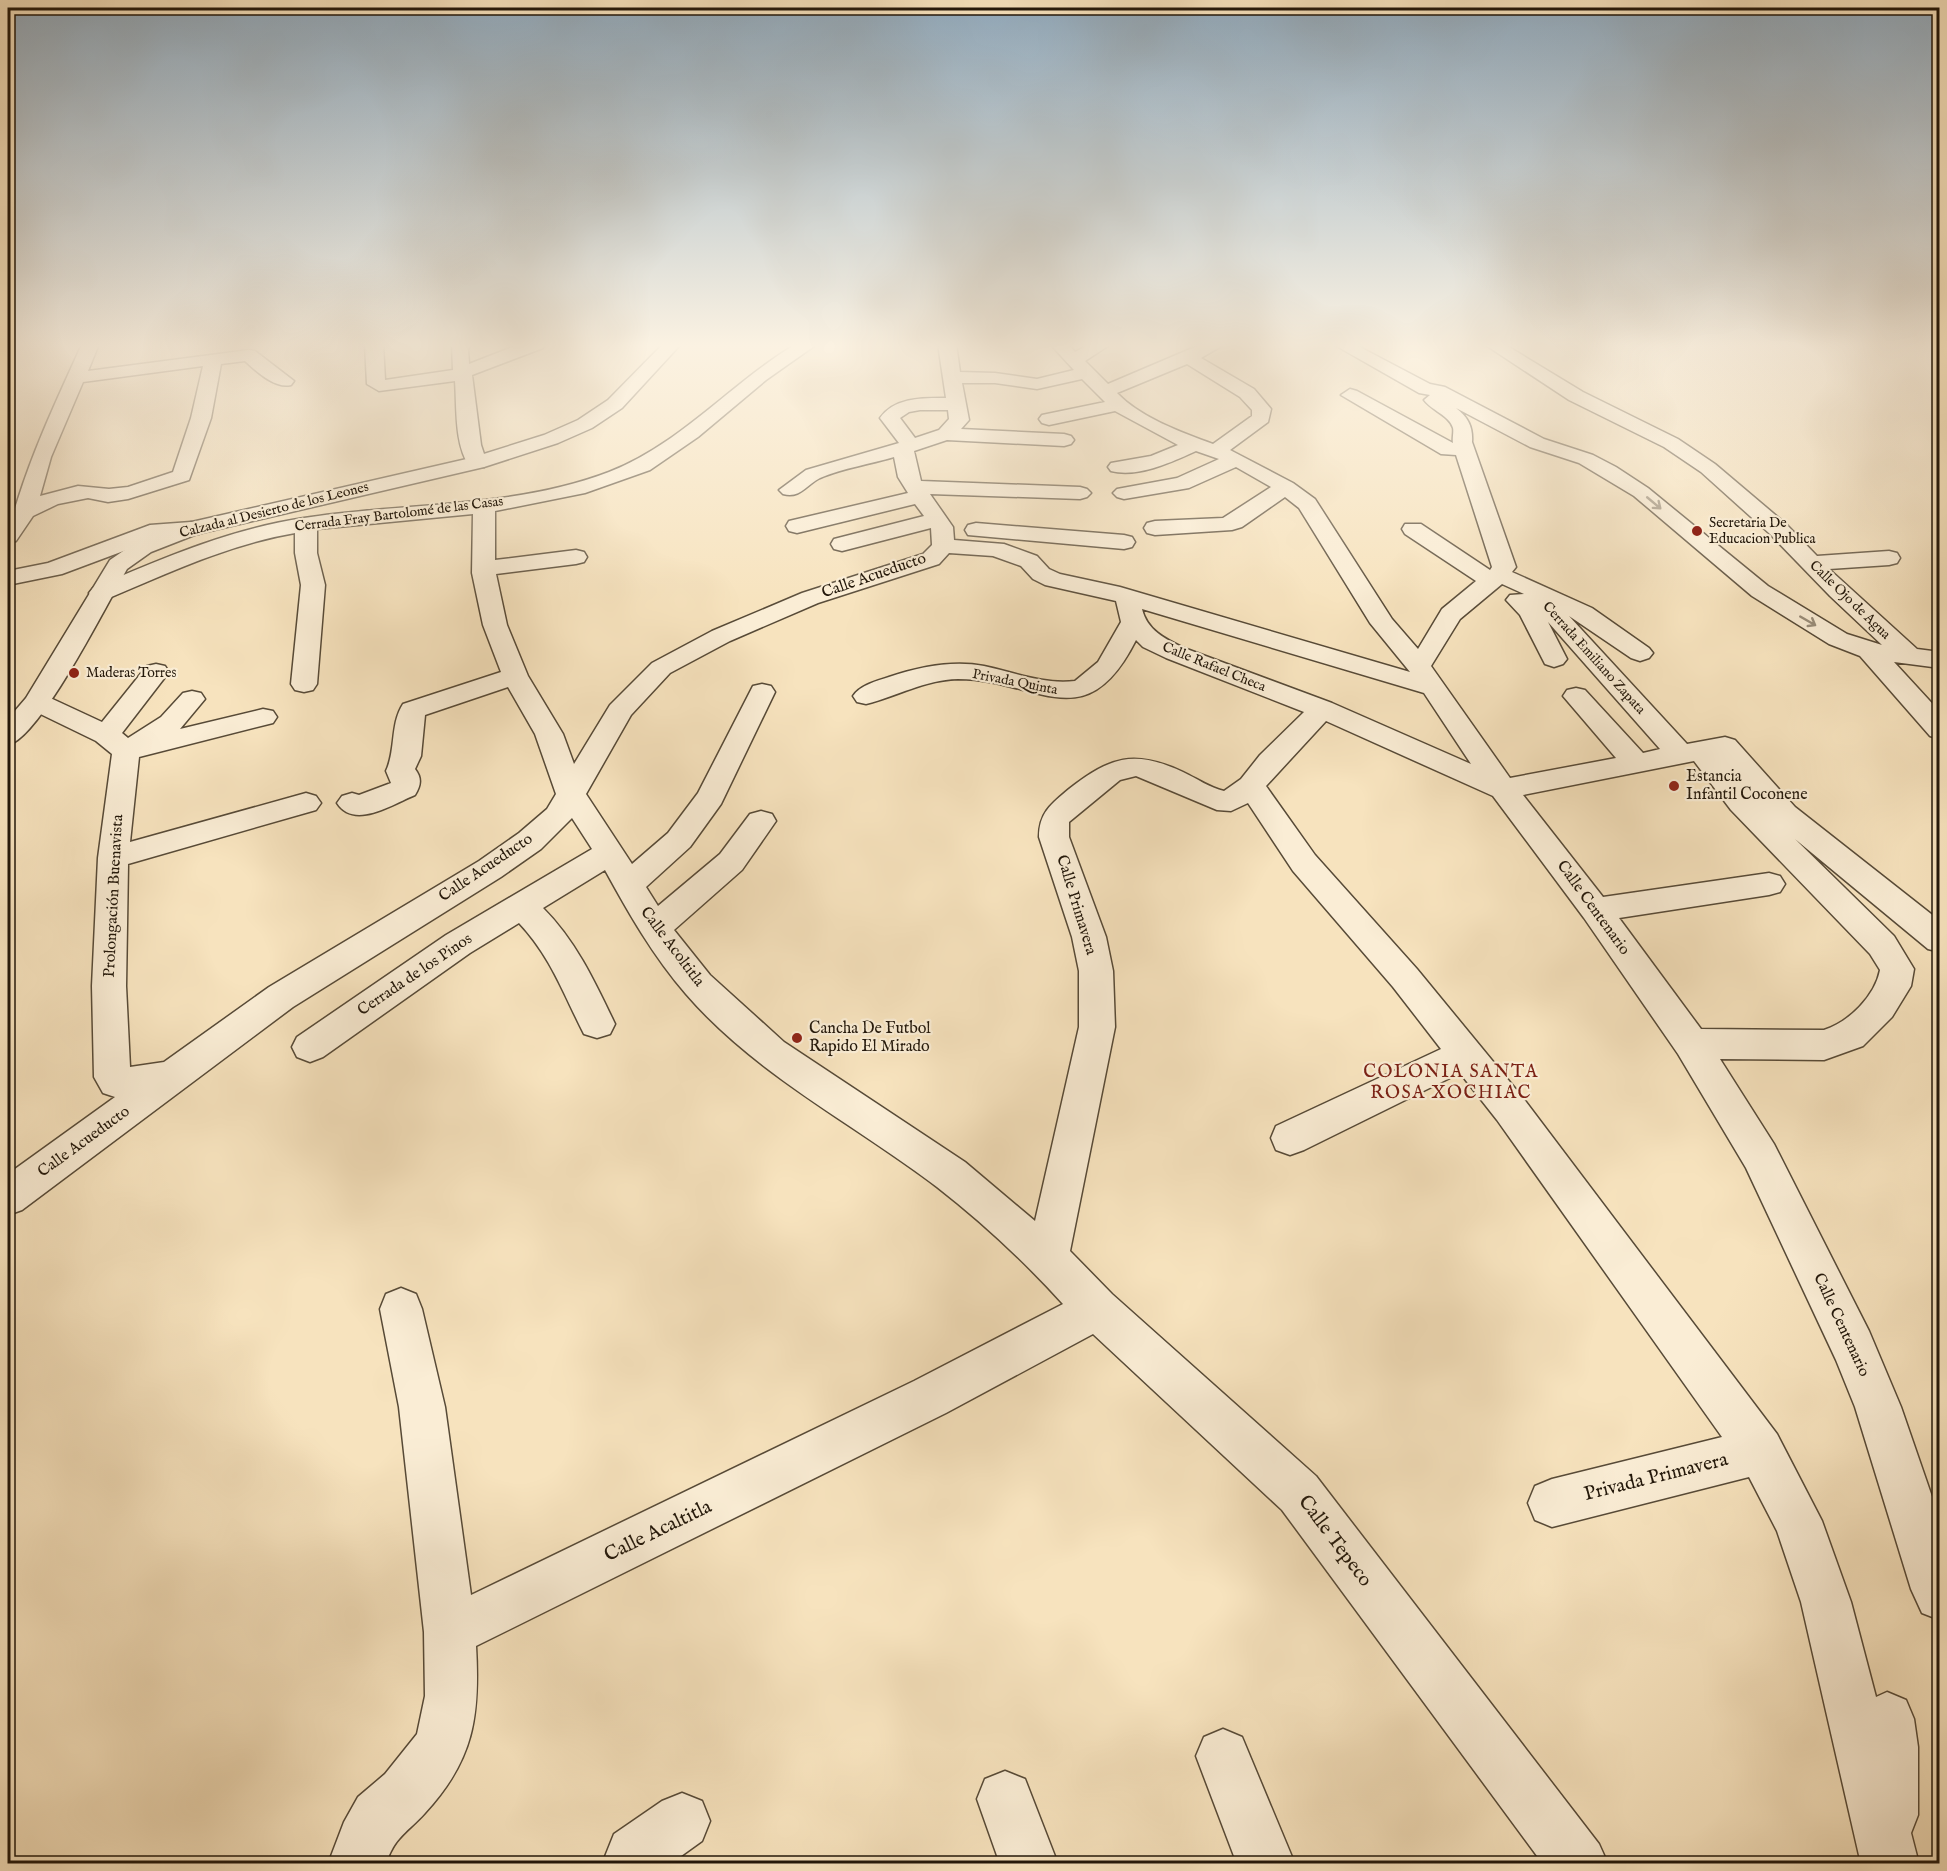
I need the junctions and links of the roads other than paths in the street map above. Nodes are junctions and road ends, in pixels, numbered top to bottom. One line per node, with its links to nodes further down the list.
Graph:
1 (52, 431): 31 (street)
2 (197, 431): 31 (street)
3 (470, 431): 20 (street)
4 (568, 431): 20 (street, Calzada al Desierto de los Leones)
5 (696, 431): 30 (street, Cerrada Fray Bartolomé de las Casas)
6 (895, 431): 22 (street)
7 (948, 431): 15 (street)
8 (1166, 431): 18 (street, Calle Centenario)
9 (1243, 431): 18 (street)
10 (1415, 431): 17 (street)
11 (1463, 431): 17 (street)
12 (1513, 431): 24 (street)
13 (1553, 431): 24 (street)
14 (1647, 431): 45 (street, Calle Ojo de Agua)
15 (946, 434): 16 (street); 22 (street)
16 (1064, 440)
17 (1464, 448): 48 (street)
18 (1217, 451): 21 (street); 25 (street); 26 (street, Calle Centenario)
19 (988, 453): 22 (street)
20 (477, 463): 36 (street, Calzada al Desierto de los Leones)
21 (1118, 467)
22 (910, 468): 23 (street); 27 (street); 28 (street); 32 (street); 38 (street)
23 (1032, 472)
24 (1622, 480): 52 (street, one-way to 52)
25 (1182, 484): 29 (street); 34 (street)
26 (1286, 487): 34 (street); 59 (street, Calle Centenario)
27 (790, 490)
28 (1080, 493)
29 (1124, 493)
30 (484, 506): 33 (street, Cerrada Fray Bartolomé de las Casas); 46 (street, Calle Acoltitla)
31 (25, 511): 39 (street)
32 (800, 517)
33 (306, 524): 50 (street, Cerrada Fray Bartolomé de las Casas); 60 (street)
34 (1224, 525): 35 (street); 42 (street)
35 (1155, 528)
36 (191, 529): 47 (street); 50 (street, Calzada al Desierto de los Leones)
37 (1413, 529): 48 (street)
38 (940, 531): 40 (street); 41 (street); 51 (street, Calle Rafael Checa); 74 (street, Calle Acueducto)
39 (8, 536)
40 (1124, 542)
41 (842, 544)
42 (1242, 545)
43 (576, 557): 46 (street)
44 (1889, 558): 45 (street)
45 (1811, 562): 54 (street, Calle Ojo de Agua)
46 (484, 568): 58 (street, Calle Acoltitla)
47 (8, 578)
48 (1490, 581): 49 (street, Cerrada Emiliano Zapata); 55 (street); 59 (street)
49 (1531, 588): 53 (street); 71 (street, Cerrada Emiliano Zapata)
50 (101, 593): 65 (street, Calzada al Desierto de los Leones)
51 (1131, 610): 59 (street); 62 (street, Privada Quinta); 66 (street, Calle Rafael Checa)
52 (1869, 651): 54 (street); 68 (street)
53 (1640, 653)
54 (1910, 657): 56 (street)
55 (1554, 659)
56 (1940, 660)
57 (156, 672): 70 (street)
58 (515, 676): 74 (street, Calle Acoltitla); 77 (street)
59 (1426, 676): 73 (street, Calle Centenario)
60 (304, 684)
61 (762, 692): 82 (street)
62 (866, 696)
63 (1576, 696): 72 (street)
64 (192, 699): 70 (street)
65 (37, 702): 69 (street, Calzada al Desierto de los Leones); 70 (street)
66 (1322, 709): 73 (street, Calle Rafael Checa); 75 (street)
67 (263, 717): 70 (street)
68 (1940, 730)
69 (8, 736)
70 (116, 743): 80 (street, Prolongación Buenavista)
71 (1690, 752): 72 (street); 88 (street); 90 (street, Cerrada Emiliano Zapata)
72 (1636, 762): 73 (street)
73 (1503, 789): 85 (street, Calle Centenario)
74 (571, 794): 79 (street, Calle Acoltitla); 81 (street, Calle Acueducto)
75 (1238, 794): 92 (street); 96 (street, Calle Primavera)
76 (306, 803): 80 (street)
77 (352, 803)
78 (761, 821): 87 (street)
79 (610, 852): 82 (street, Calle Acoltitla); 84 (street, Cerrada de los Pinos)
80 (113, 858): 93 (street, Prolongación Buenavista)
81 (490, 869): 86 (street); 93 (street, Calle Acueducto)
82 (628, 885): 87 (street, Calle Acoltitla)
83 (1769, 885): 85 (street)
84 (522, 906): 86 (street, Cerrada de los Pinos); 89 (street)
85 (1595, 910): 90 (street, Calle Centenario)
86 (493, 923): 91 (street, Cerrada de los Pinos)
87 (654, 928): 96 (street, Calle Acoltitla)
88 (1940, 940)
89 (597, 1024)
90 (1691, 1044): 101 (street, Calle Centenario)
91 (310, 1047)
92 (1467, 1053): 94 (street); 99 (street)
93 (176, 1076): 95 (street, Calle Acueducto)
94 (1290, 1138)
95 (8, 1197)
96 (1048, 1257): 98 (street, Calle Tepeco)
97 (400, 1309): 103 (street)
98 (1097, 1309): 103 (street, Calle Acaltitla); 113 (street, Calle Tepeco)
99 (1760, 1451): 100 (street, Privada Primavera); 108 (street)
100 (1552, 1503)
101 (1925, 1504): 102 (street, Calle Centenario)
102 (1940, 1595)
103 (450, 1632): 109 (street)
104 (1887, 1719): 108 (street)
105 (1223, 1756): 112 (street)
106 (1005, 1799): 111 (street)
107 (682, 1821): 110 (street)
108 (1890, 1859)
109 (357, 1863)
110 (631, 1863)
111 (1029, 1863)
112 (1266, 1863)
113 (1579, 1863)

